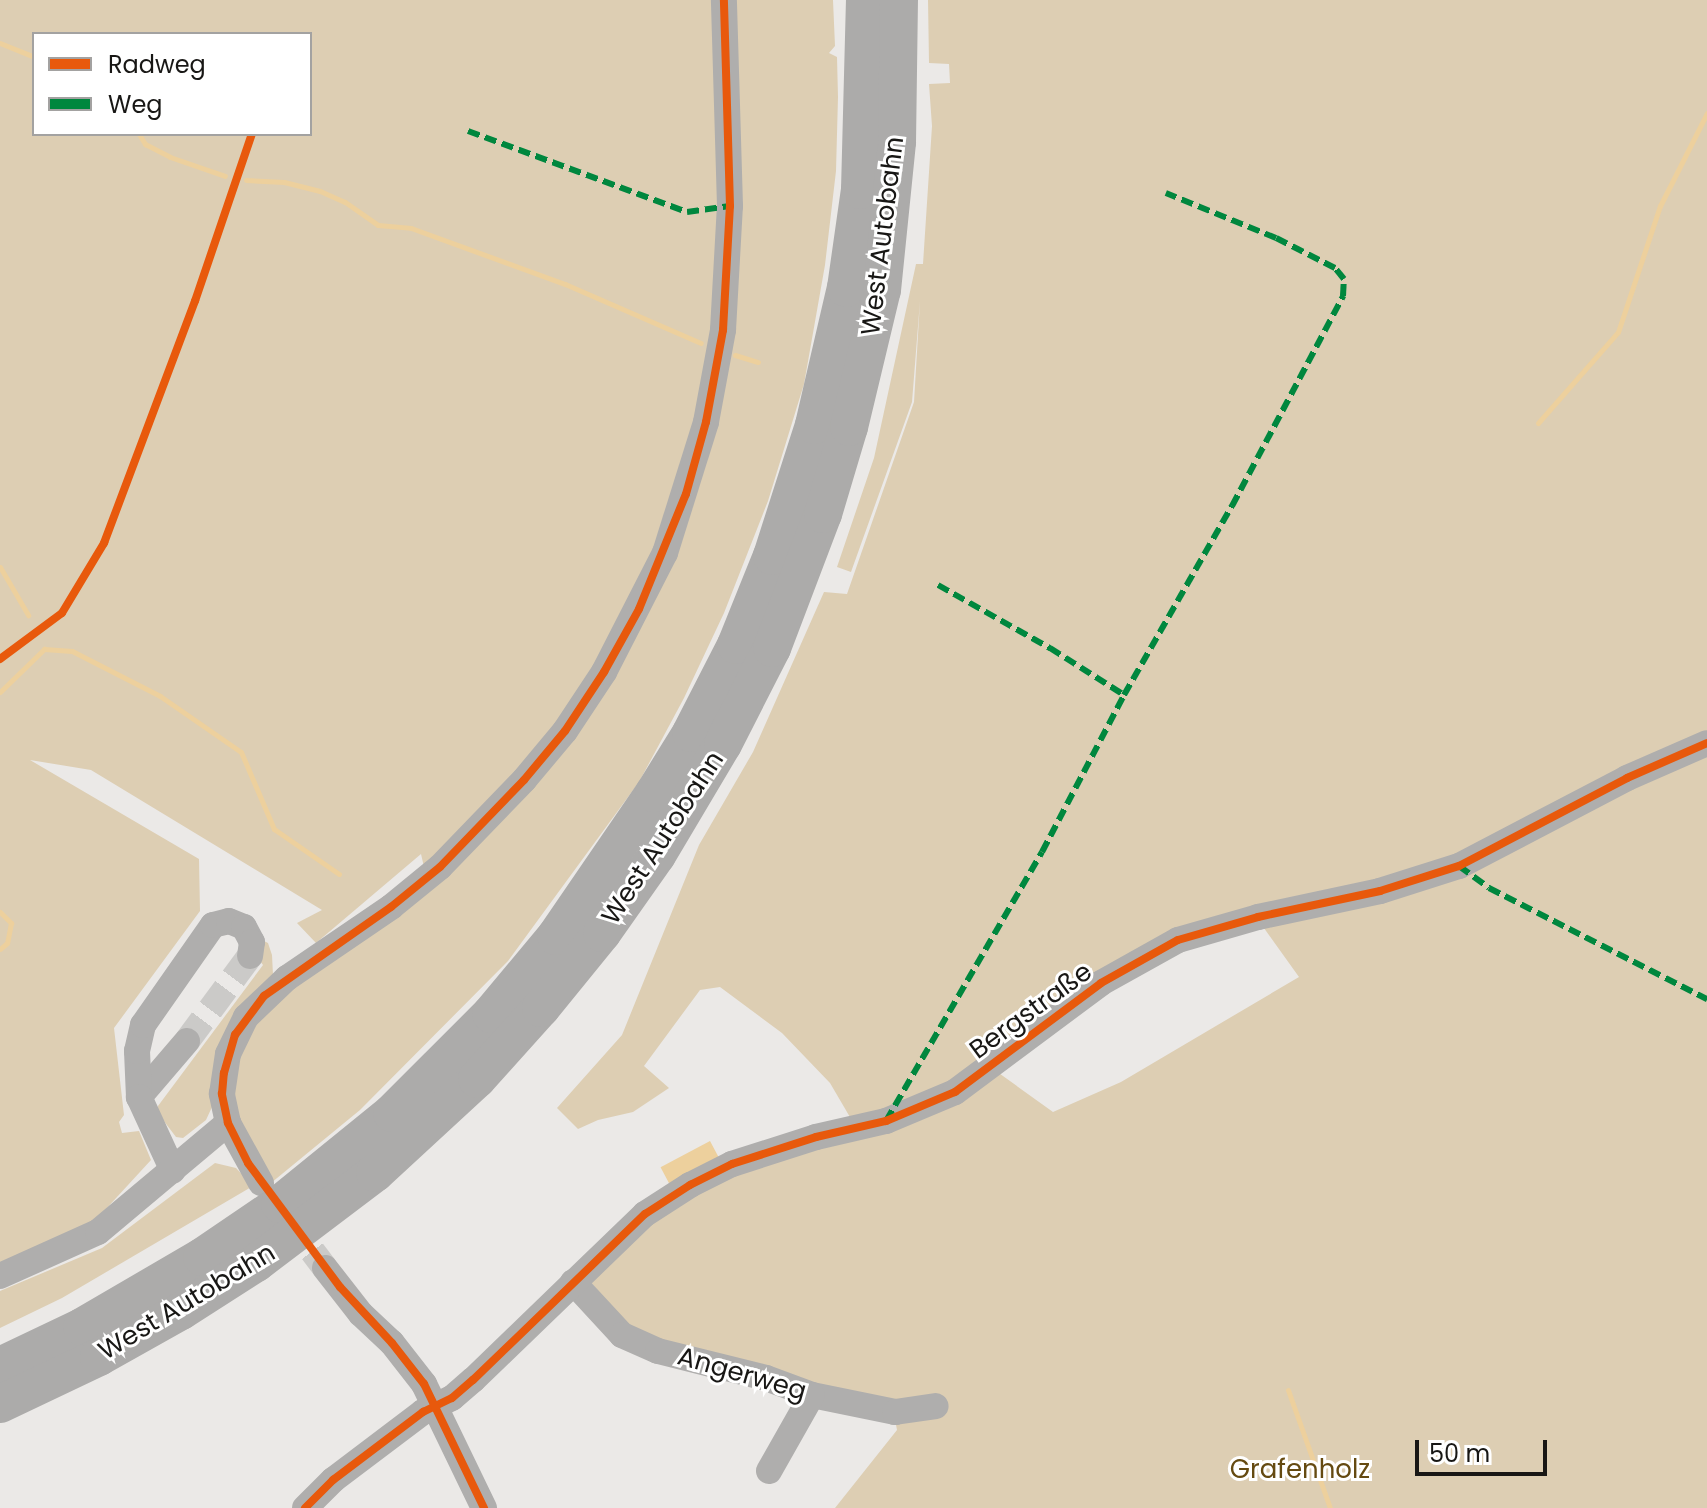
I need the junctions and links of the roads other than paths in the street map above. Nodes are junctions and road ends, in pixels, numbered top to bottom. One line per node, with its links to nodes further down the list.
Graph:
1 (724, 0): 8 (street)
2 (865, 0): 14 (highway, West Autobahn)
3 (899, 0): 16 (highway, West Autobahn)
4 (1707, 743): 13 (street, Bergstraße)
5 (250, 956): 7 (street)
6 (187, 1041): 7 (street)
7 (139, 1097): 9 (street)
8 (228, 1123): 9 (street); 10 (street)
9 (173, 1171): 12 (street)
10 (261, 1183)
11 (325, 1268): 17 (street)
12 (0, 1276)
13 (573, 1282): 15 (street, Angerweg); 17 (street, Bergstraße)
14 (0, 1366)
15 (812, 1395): 18 (street, Angerweg); 19 (street)
16 (0, 1404)
17 (437, 1406): 20 (street, Bergstraße); 21 (street)
18 (936, 1406)
19 (769, 1471)
20 (305, 1508)
21 (484, 1508)

